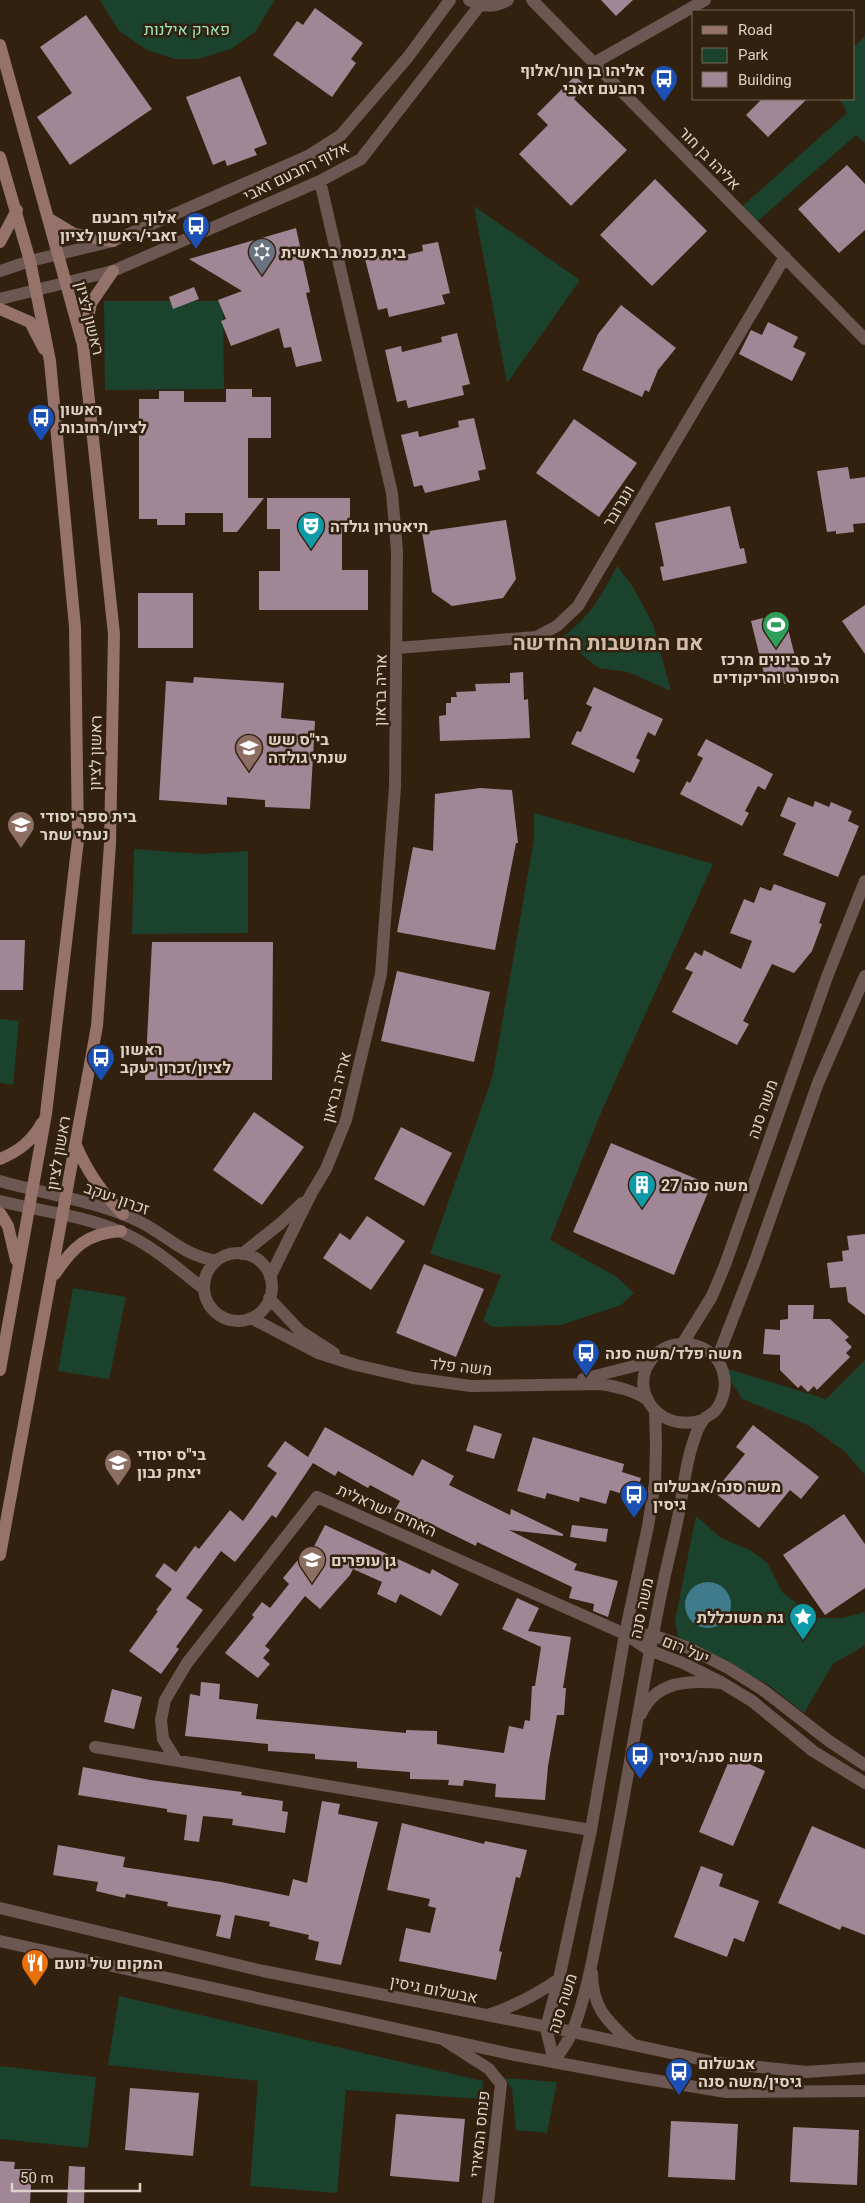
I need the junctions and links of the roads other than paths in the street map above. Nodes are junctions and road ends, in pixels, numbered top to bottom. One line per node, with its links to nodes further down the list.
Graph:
1 (450, 0): 12 (street, אלוף רחבעם זאבי)
2 (508, 0): 5 (street)
3 (532, 0): 7 (street, אליהו בן חור)
4 (705, 0): 7 (street)
5 (475, 3): 9 (street, אלוף רחבעם זאבי)
6 (0, 45): 11 (main road, ראשון לציון)
7 (594, 63): 15 (street, אליהו בן חור)
8 (0, 157): 10 (main road, ראשון לציון)
9 (320, 181): 17 (street, אלוף רחבעם זאבי); 26 (street, אריה בראון)
10 (17, 210): 13 (main road); 16 (main road, ראשון לציון)
11 (50, 219): 12 (main road); 14 (main road, ראשון לציון)
12 (113, 241): 14 (street, אלוף רחבעם זאבי)
13 (0, 242)
14 (58, 254): 16 (street, אלוף רחבעם זאבי); 19 (main road, ראשון לציון)
15 (785, 257): 23 (street, אליהו בן חור); 26 (street, ונגרובר)
16 (30, 261): 18 (street, אלוף רחבעם זאבי); 20 (main road, ראשון לציון)
17 (113, 270): 19 (street, אלוף רחבעם זאבי); 24 (main road)
18 (0, 271)
19 (65, 283): 20 (street, אלוף רחבעם זאבי); 24 (main road, ראשון לציון)
20 (37, 290): 21 (street, אלוף רחבעם זאבי); 25 (main road, ראשון לציון)
21 (0, 299)
22 (0, 309): 25 (main road)
23 (865, 339)
24 (83, 345): 30 (main road, ראשון לציון)
25 (50, 361): 29 (main road, ראשון לציון)
26 (397, 648): 34 (street, אריה בראון)
27 (865, 881): 50 (street, משה סנה)
28 (865, 976): 51 (street)
29 (46, 1114): 31 (main road); 33 (main road, ראשון לציון)
30 (76, 1144): 35 (main road, ראשון לציון); 39 (main road)
31 (0, 1159)
32 (0, 1181): 33 (street, זכרון יעקב)
33 (32, 1190): 35 (street, זכרון יעקב); 37 (main road, ראשון לציון)
34 (310, 1194): 42 (street, אריה בראון); 45 (street, אריה בראון)
35 (67, 1197): 39 (street, זכרון יעקב); 40 (main road, ראשון לציון)
36 (0, 1201): 37 (street, זכרון יעקב)
37 (28, 1208): 40 (street, זכרון יעקב); 44 (main road, ראשון לציון)
38 (0, 1213): 44 (main road)
39 (123, 1214): 43 (street, זכרון יעקב)
40 (64, 1215): 41 (street, זכרון יעקב); 46 (main road, ראשון לציון)
41 (121, 1231): 46 (main road); 47 (street, זכרון יעקב)
42 (242, 1254): 43 (street); 45 (street)
43 (216, 1261): 47 (street)
44 (18, 1269): 54 (main road, ראשון לציון)
45 (270, 1277): 48 (street)
46 (52, 1278): 59 (main road, ראשון לציון)
47 (204, 1290): 49 (street)
48 (269, 1298): 49 (street); 53 (street, משה פלד)
49 (251, 1318): 53 (street, משה פלד)
50 (684, 1343): 51 (street); 52 (street)
51 (717, 1359): 58 (street)
52 (650, 1362): 55 (street, משה פלד); 56 (street)
53 (356, 1365): 55 (street, משה פלד)
54 (0, 1370)
55 (563, 1383): 56 (street, משה פלד)
56 (648, 1400): 57 (street)
57 (655, 1411): 58 (street); 60 (street, משה סנה)
58 (703, 1420): 61 (street, משה סנה)
59 (0, 1555)
60 (625, 1634): 61 (street, יעל רום); 62 (street, יעל רום); 66 (street, האחים ישראלית); 69 (street, משה סנה)
61 (652, 1635): 62 (street, משה סנה); 67 (street, יעל רום)
62 (649, 1650): 63 (street, יעל רום); 64 (street, משה סנה)
63 (722, 1683): 64 (street); 68 (street, יעל רום)
64 (636, 1728): 72 (street, משה סנה)
65 (96, 1747): 66 (street)
66 (176, 1760): 69 (street)
67 (865, 1765)
68 (865, 1783)
69 (591, 1830): 73 (street, משה סנה)
70 (0, 1908): 74 (street, אבשלום גיסין)
71 (0, 1941): 77 (street)
72 (592, 1961): 76 (street, משה סנה); 78 (street)
73 (559, 1979): 74 (street); 75 (street, משה סנה)
74 (486, 2016): 75 (street, אבשלום גיסין)
75 (546, 2028): 76 (street, אבשלום גיסין); 79 (street, משה סנה)
76 (572, 2032): 78 (street, אבשלום גיסין); 79 (street, משה סנה)
77 (442, 2039): 79 (street); 82 (street, פנחס המאירי)
78 (634, 2045): 80 (street, אבשלום גיסין)
79 (554, 2062): 81 (street)
80 (865, 2068)
81 (865, 2091)
82 (488, 2203)

